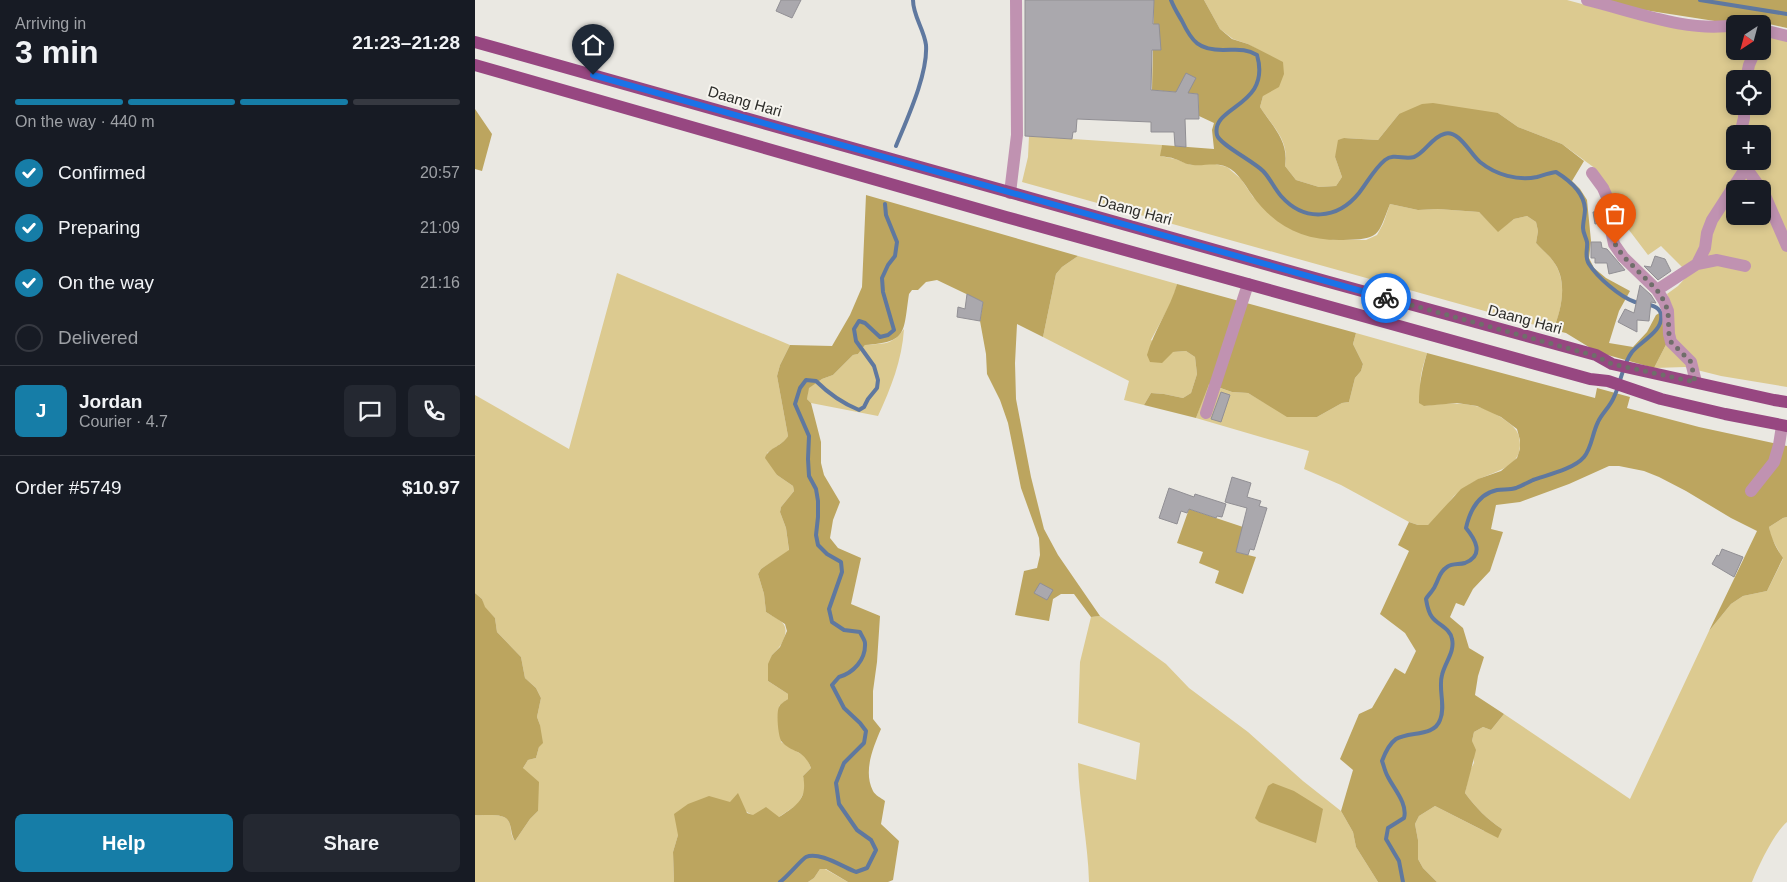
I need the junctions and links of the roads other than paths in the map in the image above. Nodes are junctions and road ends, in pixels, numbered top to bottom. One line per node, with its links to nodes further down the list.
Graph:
1 (1016, 0): 10 (street)
2 (1587, 0): 3 (street)
3 (1726, 25)
4 (1771, 35): 5 (street)
5 (1787, 36)
6 (475, 42): 10 (main road, Daang Hari)
7 (475, 65): 16 (main road)
8 (1740, 170): 14 (street)
9 (1593, 173): 18 (street)
10 (1010, 193): 13 (main road, Daang Hari)
11 (1771, 212): 12 (street)
12 (1787, 246)
13 (1235, 256): 16 (main road); 19 (main road, Daang Hari)
14 (1697, 264): 15 (street); 18 (street)
15 (1745, 266)
16 (1229, 278): 17 (main road)
17 (1248, 284): 21 (street); 22 (main road)
18 (1657, 290): 19 (street)
19 (1695, 382): 20 (main road, Daang Hari)
20 (1787, 402)
21 (1206, 413)
22 (1784, 426): 23 (street)
23 (1751, 491)

